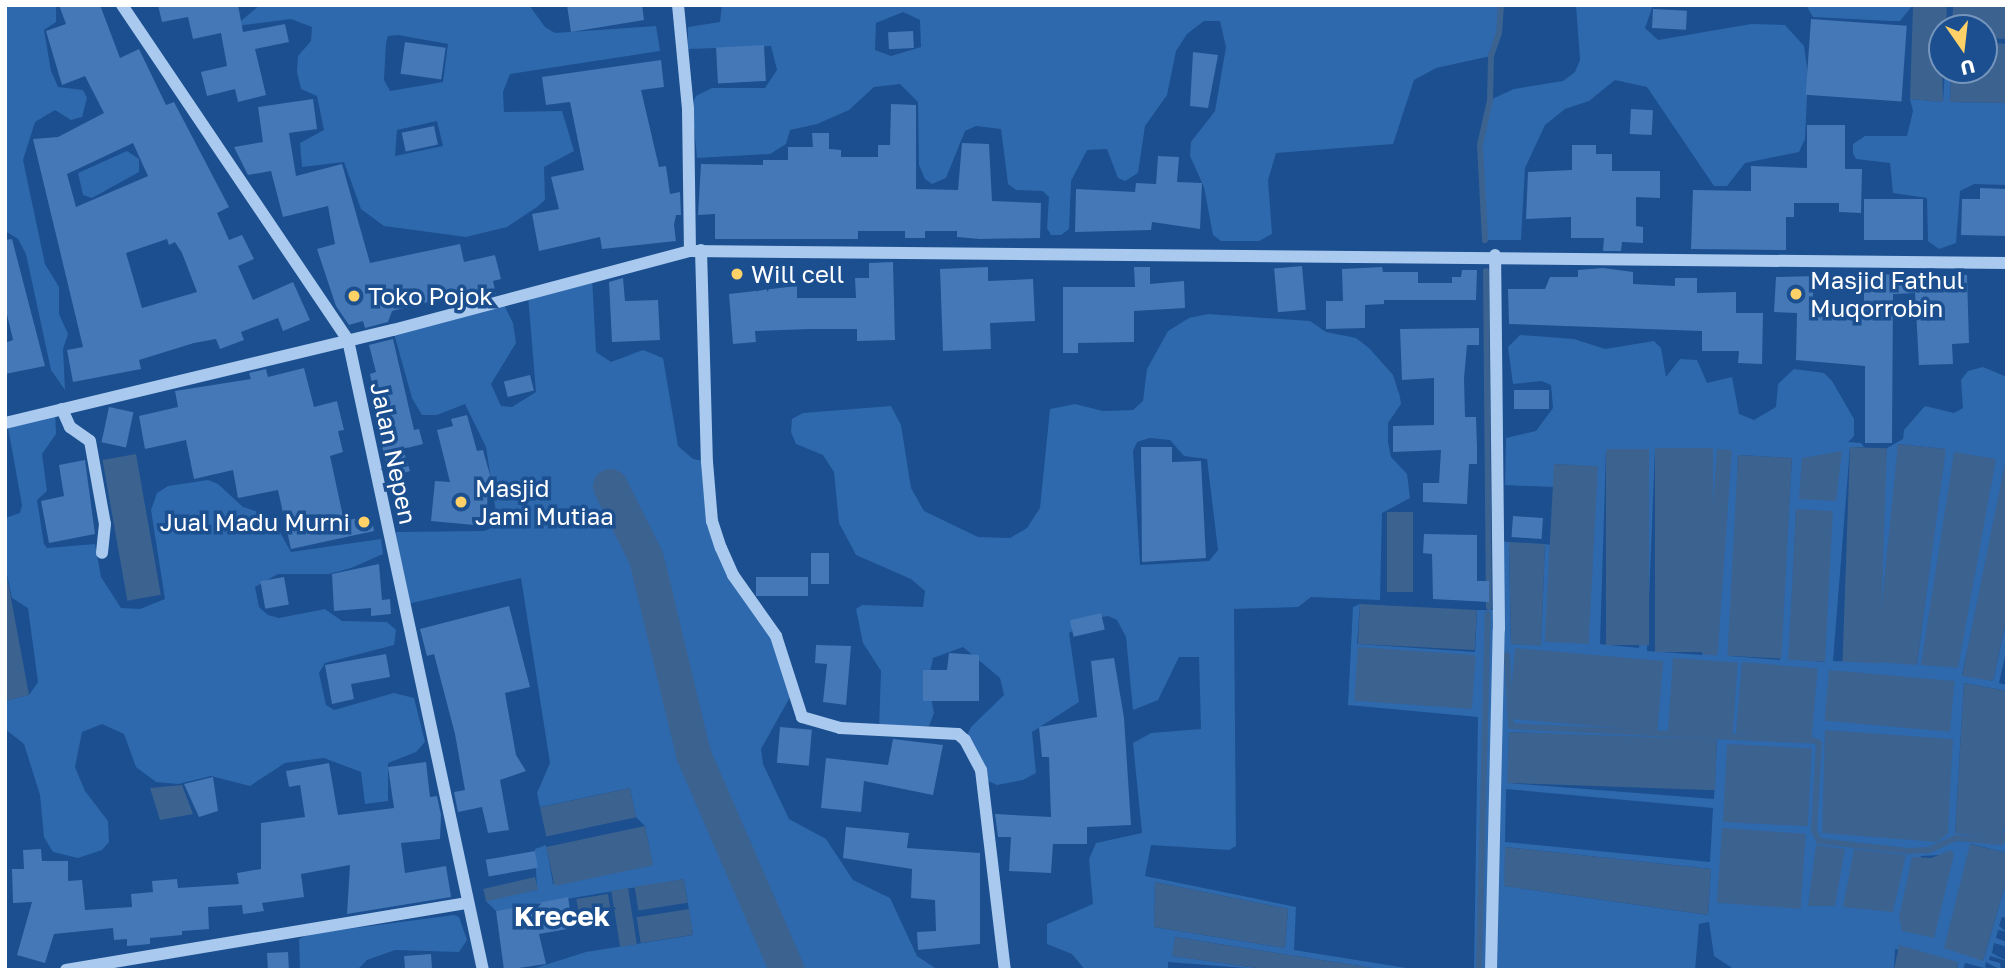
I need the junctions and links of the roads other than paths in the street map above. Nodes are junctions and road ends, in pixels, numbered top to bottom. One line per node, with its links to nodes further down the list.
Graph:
1 (122, 5): 6 (street, Jalan Nepen)
2 (678, 5): 3 (street)
3 (696, 251): 4 (street); 6 (street); 13 (street)
4 (1495, 255): 5 (street); 14 (street)
5 (2007, 263)
6 (348, 340): 7 (street); 10 (street, Jalan Nepen)
7 (62, 409): 8 (street); 9 (street)
8 (5, 423)
9 (102, 553)
10 (467, 903): 11 (street); 12 (street, Jalan Nepen)
11 (66, 970)
12 (483, 970)
13 (1005, 970)
14 (1491, 970)

